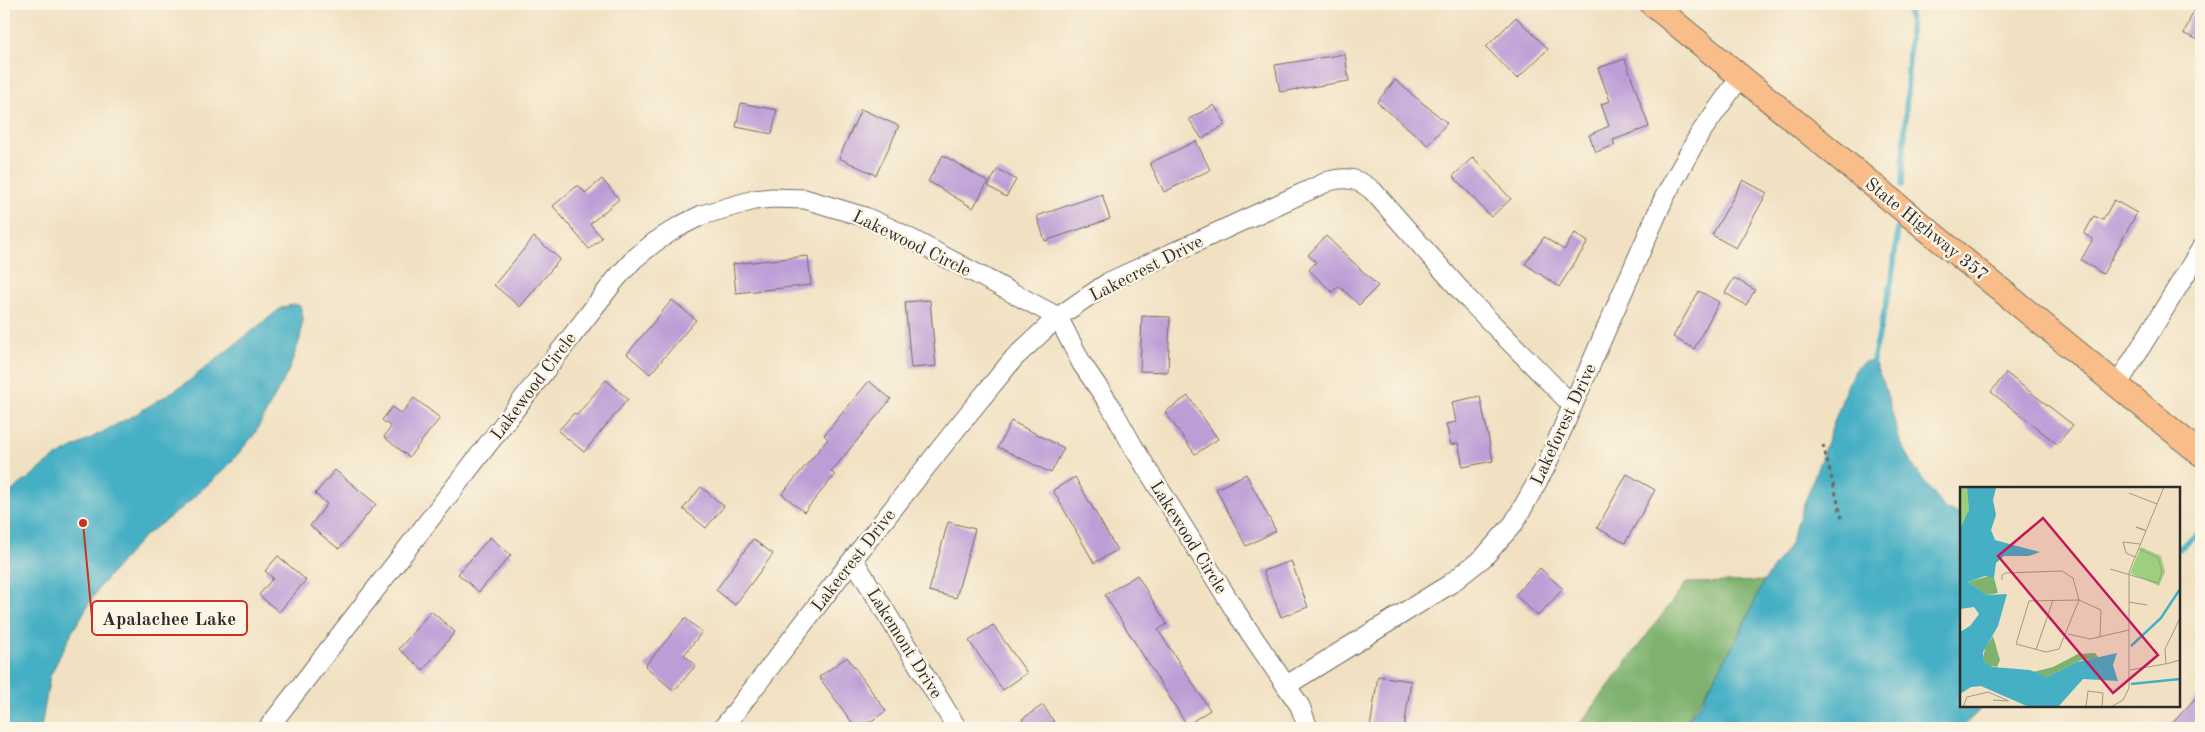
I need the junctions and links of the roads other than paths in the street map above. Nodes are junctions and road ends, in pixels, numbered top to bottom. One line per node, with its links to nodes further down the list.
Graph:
1 (1652, 4): 2 (main road, State Highway 357)
2 (1741, 76): 5 (main road, State Highway 357); 6 (street, Lakeforest Drive)
3 (2201, 249): 5 (street)
4 (1058, 317): 6 (street, Lakecrest Drive); 8 (street, Lakecrest Drive); 9 (street, Lakewood Circle); 10 (street, Lakewood Circle)
5 (2118, 384): 7 (main road, State Highway 357)
6 (1572, 405): 9 (street, Lakeforest Drive)
7 (2201, 454)
8 (853, 558): 11 (street, Lakecrest Drive); 12 (street, Lakemont Drive)
9 (1287, 685): 13 (street, Lakewood Circle)
10 (268, 728)
11 (723, 728)
12 (958, 728)
13 (1308, 728)

